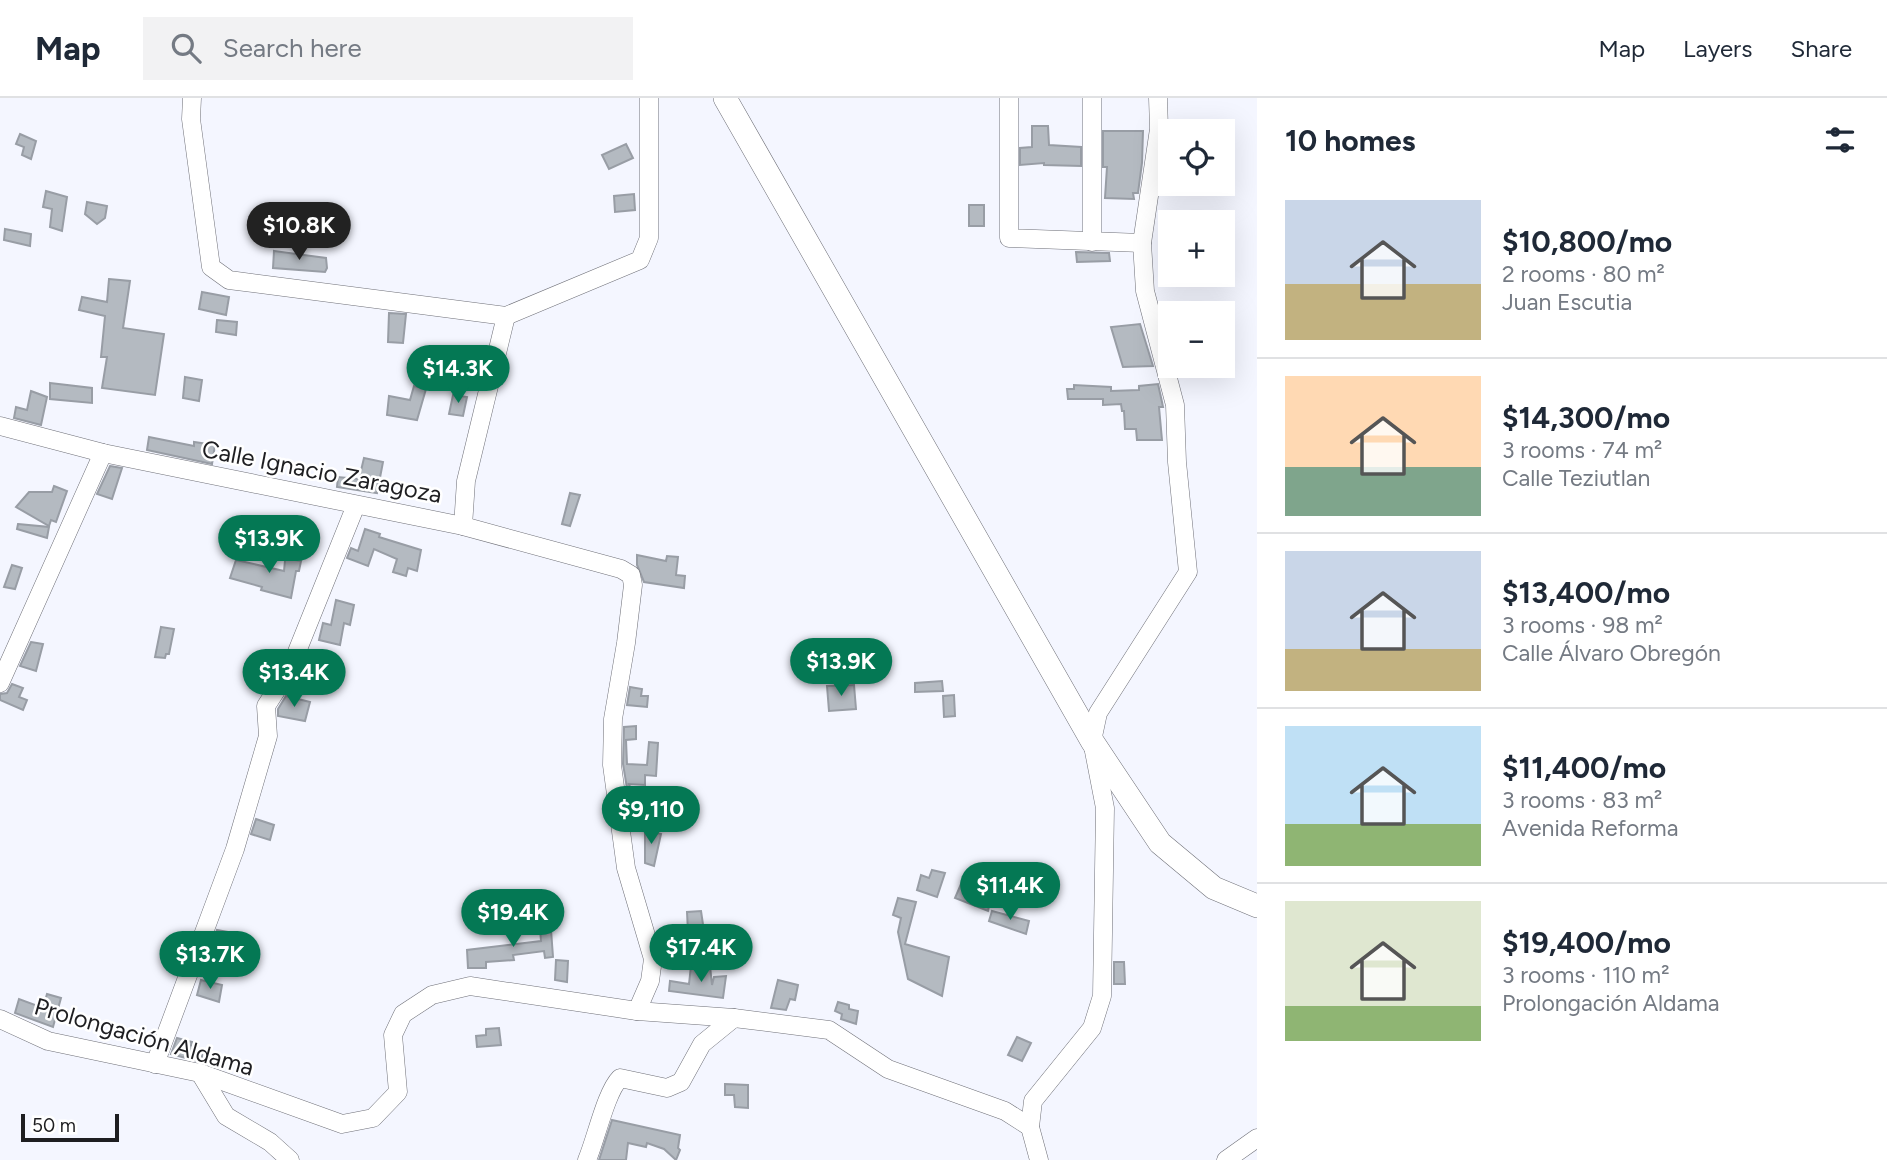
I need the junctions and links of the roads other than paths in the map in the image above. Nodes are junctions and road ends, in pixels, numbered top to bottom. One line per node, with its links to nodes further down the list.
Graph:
1 (192, 98): 9 (street)
2 (649, 98): 9 (street)
3 (725, 98): 15 (main road)
4 (1009, 98): 7 (street)
5 (1092, 98): 7 (street)
6 (1158, 98): 8 (street)
7 (1092, 242): 8 (street)
8 (1142, 243): 15 (street)
9 (506, 316): 13 (street)
10 (0, 426): 11 (street, Calle Ignacio Zaragoza)
11 (103, 453): 12 (street, Calle Ignacio Zaragoza); 14 (street)
12 (356, 505): 13 (street, Calle Ignacio Zaragoza); 20 (street)
13 (463, 526): 17 (street, Calle Ignacio Zaragoza)
14 (0, 683)
15 (1092, 741): 16 (main road); 22 (street)
16 (1257, 906)
17 (637, 1012): 18 (street, Prolongación Aldama); 21 (street, Prolongación Aldama)
18 (734, 1018): 22 (street, Prolongación Aldama); 25 (street)
19 (0, 1019): 20 (street, Prolongación Aldama)
20 (155, 1064): 21 (street, Prolongación Aldama)
21 (200, 1073): 24 (street)
22 (1030, 1127): 26 (street)
23 (1257, 1138): 27 (street)
24 (290, 1160)
25 (587, 1160)
26 (1039, 1160)
27 (1226, 1160)

